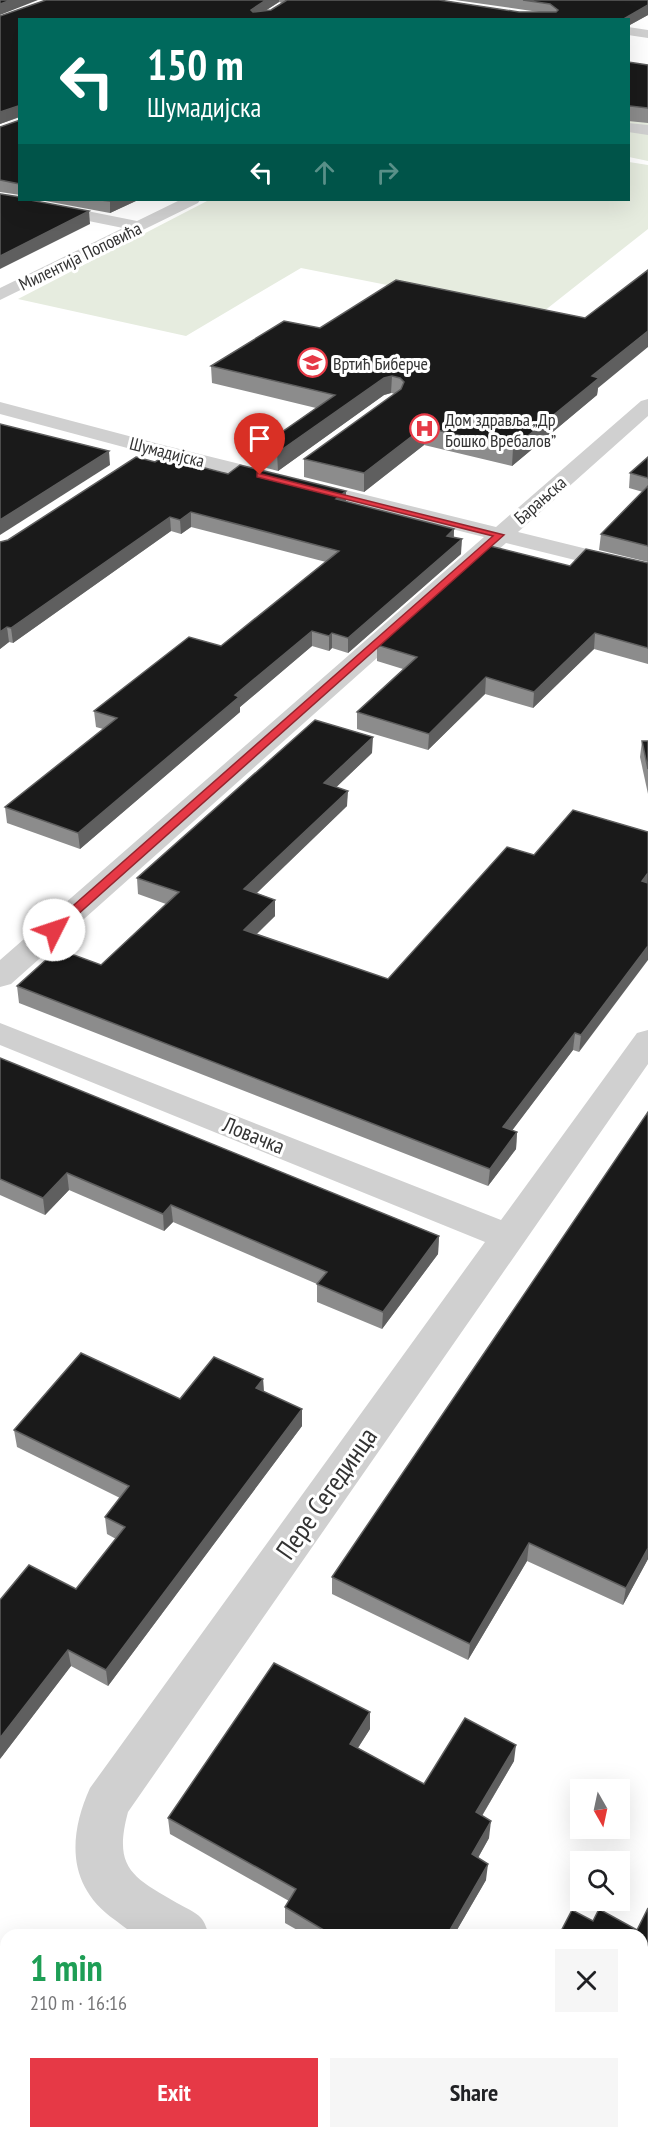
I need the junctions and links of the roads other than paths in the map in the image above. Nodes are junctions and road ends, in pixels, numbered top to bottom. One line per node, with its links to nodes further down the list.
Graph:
1 (630, 31): 2 (street)
2 (647, 34): 3 (street)
3 (630, 42)
4 (630, 126): 5 (street)
5 (648, 130)
6 (0, 198): 8 (street)
7 (190, 201): 8 (street, Милентија Поповића)
8 (139, 226): 9 (street, Милентија Поповића)
9 (0, 296)
10 (648, 405): 14 (street, Барањска)
11 (0, 408): 12 (street, Шумадијска)
12 (153, 448): 13 (street); 14 (street, Шумадијска)
13 (124, 467)
14 (500, 535): 15 (street, Шумадијска); 16 (street, Барањска)
15 (648, 572)
16 (0, 977)
17 (0, 1033): 19 (street, Ловачка)
18 (648, 1040): 19 (street, Пере Сегединца)
19 (508, 1237): 20 (street, Пере Сегединца)
20 (174, 1929)

